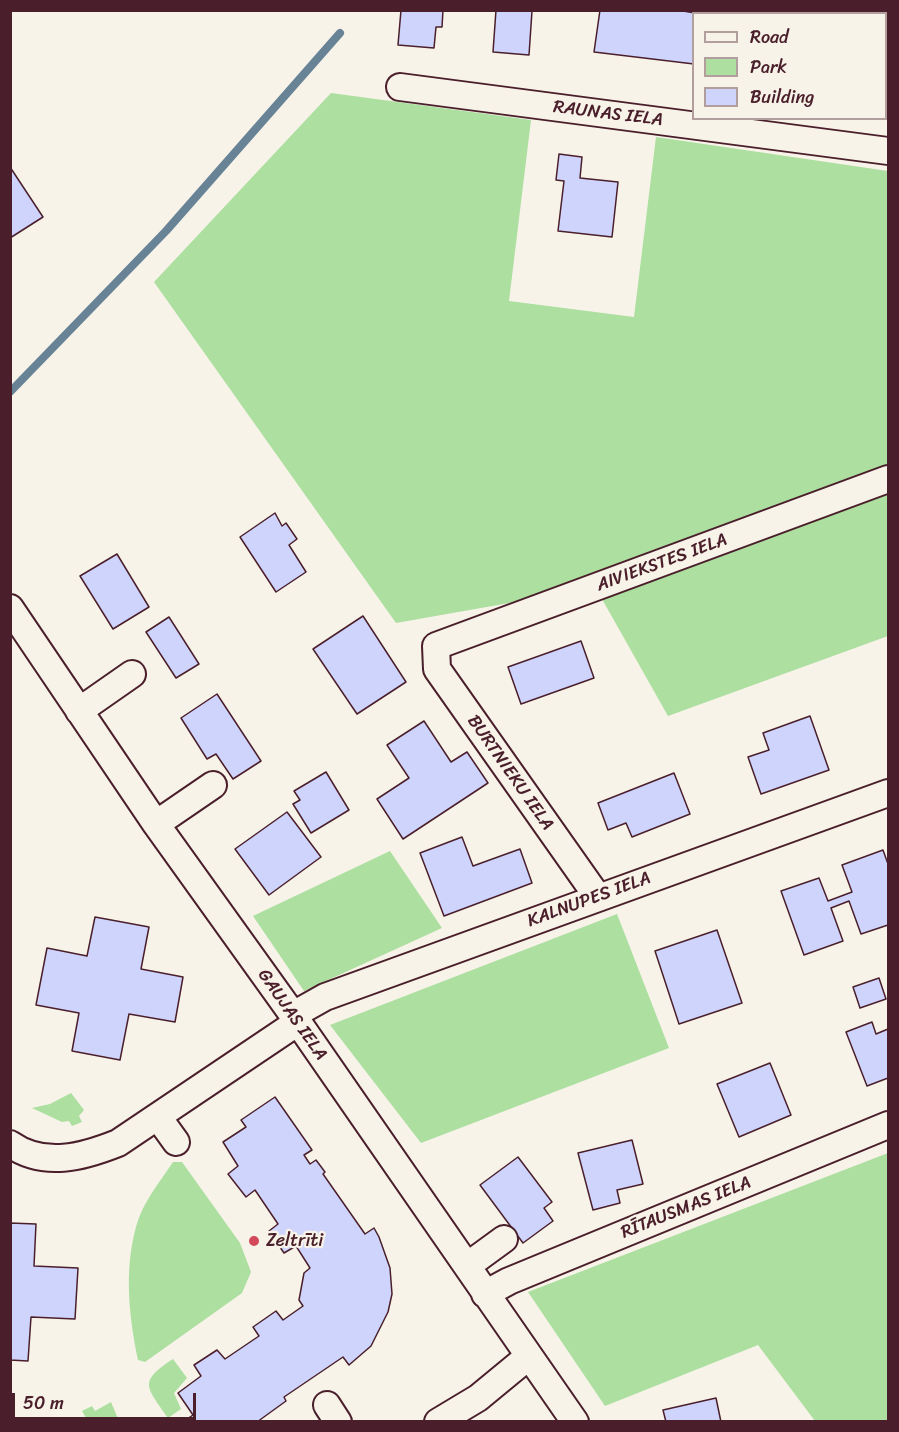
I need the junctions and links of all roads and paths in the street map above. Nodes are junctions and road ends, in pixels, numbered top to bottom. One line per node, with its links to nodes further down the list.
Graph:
1 (400, 87): 2 (street, RAUNAS IELA)
2 (888, 151)
3 (888, 479): 5 (street, AIVIEKSTES IELA)
4 (10, 608): 7 (street, GAUJAS IELA)
5 (436, 646): 11 (street, BURTNIEKU IELA)
6 (132, 675): 7 (street)
7 (79, 711): 10 (street, GAUJAS IELA)
8 (213, 785): 10 (street)
9 (888, 793): 11 (street, KALNUPES IELA)
10 (156, 824): 12 (street, GAUJAS IELA)
11 (597, 896): 12 (street, KALNUPES IELA)
12 (295, 1018): 13 (street, KALNUPES IELA); 18 (street, GAUJAS IELA)
13 (158, 1117): 15 (street); 16 (street, KALNUPES IELA)
14 (888, 1125): 19 (street, RĪTAUSMAS IELA)
15 (176, 1143)
16 (10, 1144)
17 (504, 1239): 18 (street)
18 (467, 1266): 19 (street, GAUJAS IELA)
19 (485, 1294): 20 (street, GAUJAS IELA)
20 (529, 1356): 21 (street); 22 (street, GAUJAS IELA)
21 (438, 1422)
22 (575, 1422)

